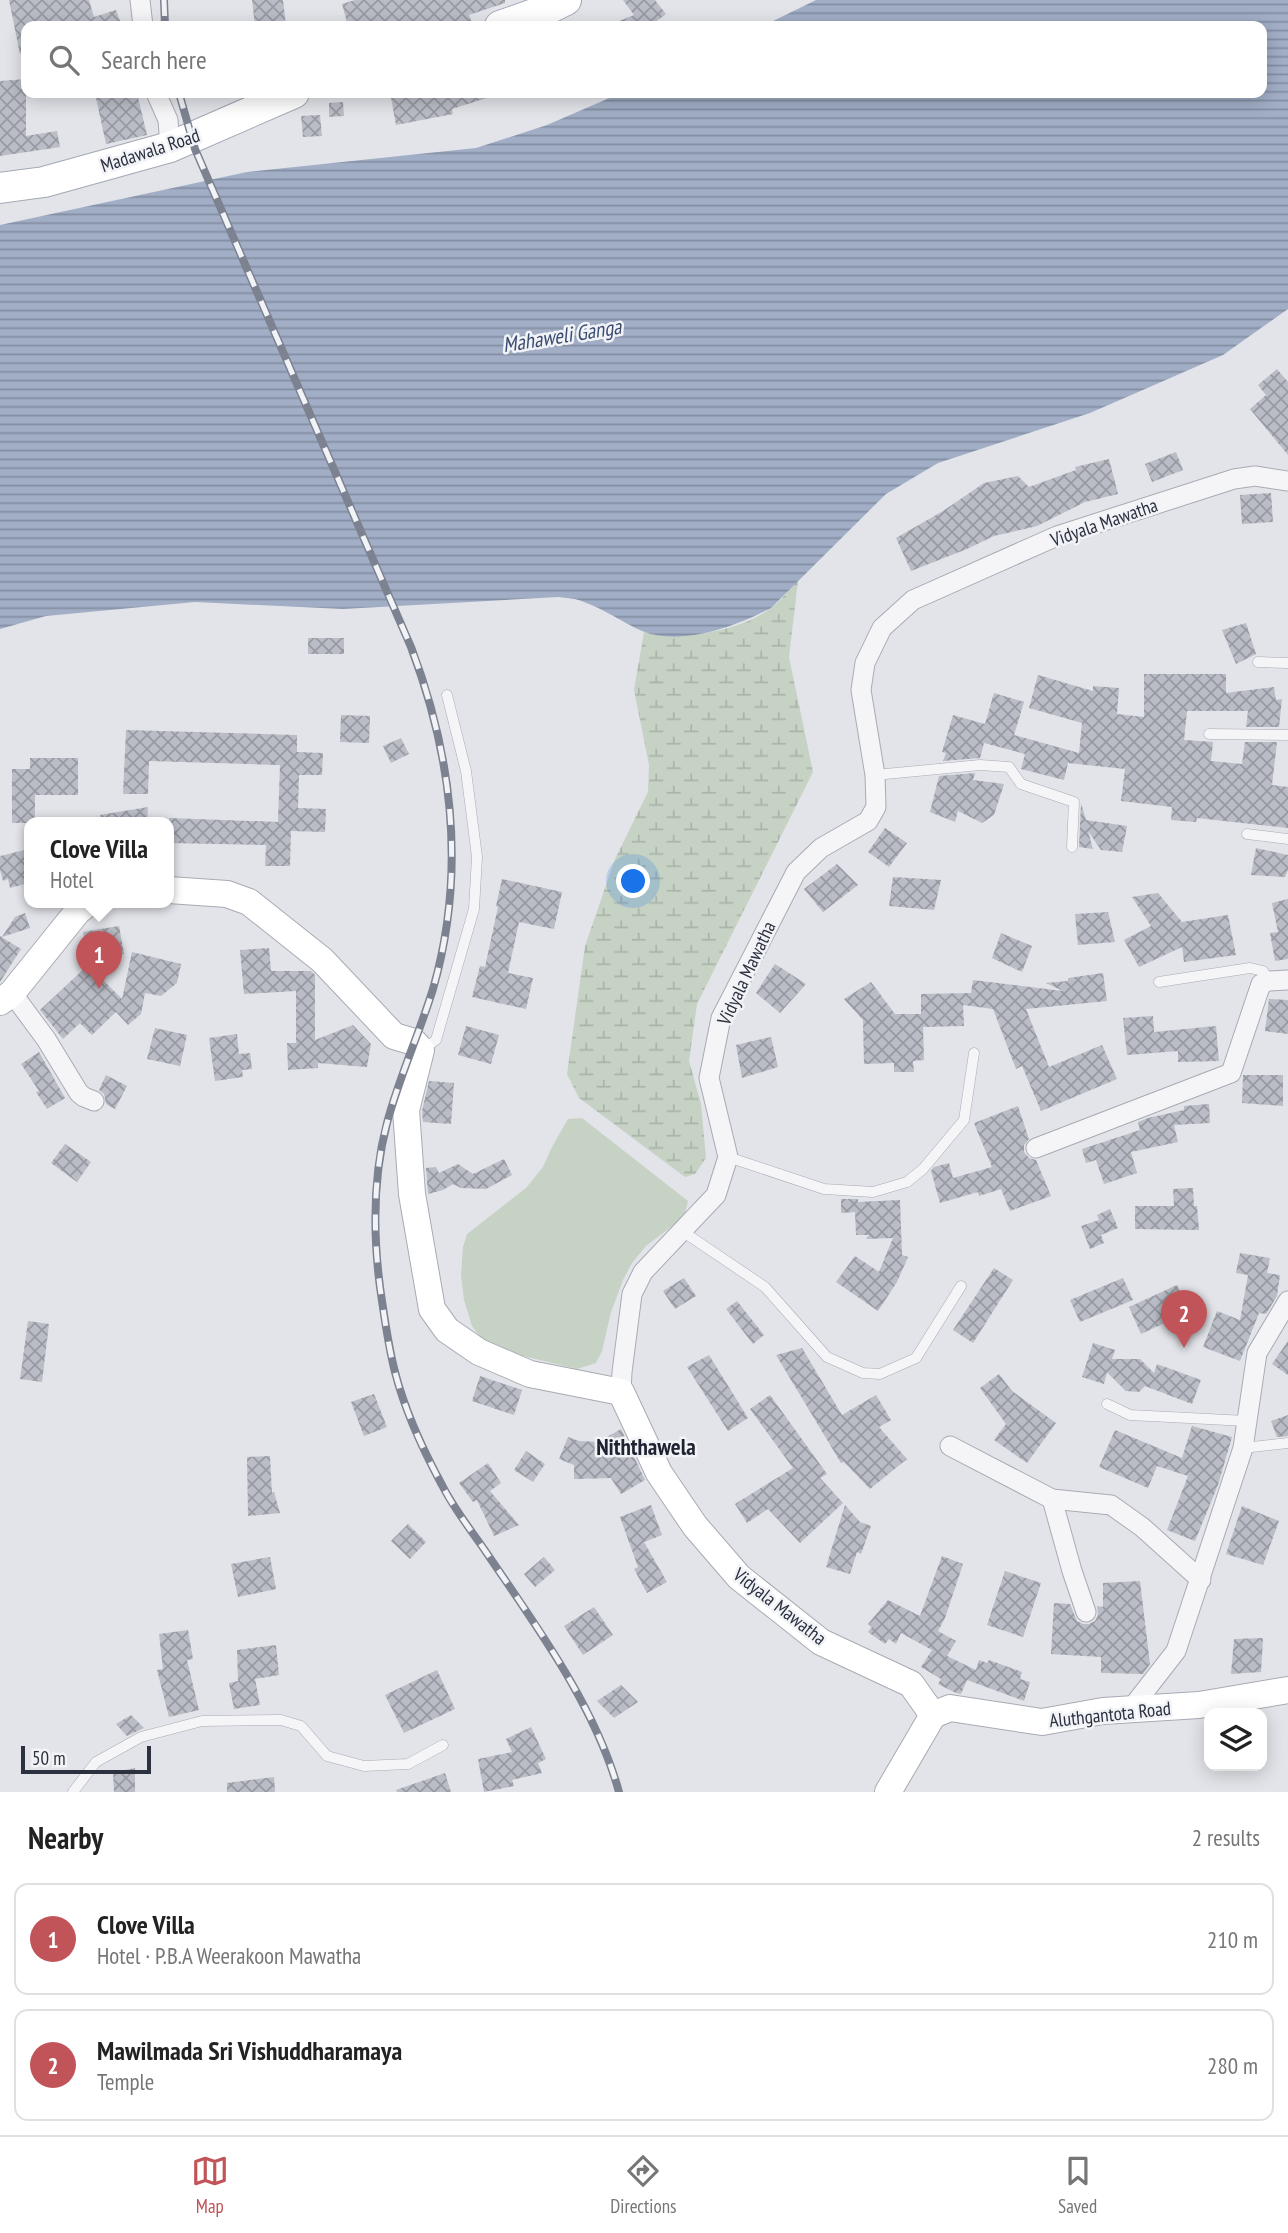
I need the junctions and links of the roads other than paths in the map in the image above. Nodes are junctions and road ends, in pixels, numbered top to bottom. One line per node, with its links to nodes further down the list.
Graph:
1 (140, 0): 4 (street)
2 (566, 0): 3 (main road)
3 (506, 16)
4 (142, 21)
5 (158, 98): 7 (street)
6 (283, 98): 7 (main road, Madawala Road)
7 (170, 148): 8 (main road, Madawala Road)
8 (0, 188)
9 (1288, 481): 15 (street, Vidyala Mawatha)
10 (1258, 662): 11 (lane)
11 (1288, 663)
12 (447, 695): 24 (lane)
13 (1209, 734): 14 (lane)
14 (1288, 735)
15 (875, 775): 18 (lane); 28 (street, Vidyala Mawatha)
16 (1247, 834): 17 (lane)
17 (1288, 839)
18 (1072, 847)
19 (174, 890): 24 (street)
20 (82, 908): 23 (street)
21 (1278, 981): 22 (lane); 27 (street)
22 (1159, 982)
23 (6, 997): 26 (street)
24 (421, 1050): 32 (street)
25 (974, 1054): 28 (lane)
26 (94, 1101)
27 (1036, 1148)
28 (728, 1157): 29 (street, Vidyala Mawatha)
29 (682, 1231): 30 (lane); 32 (street, Vidyala Mawatha)
30 (961, 1286)
31 (1288, 1301): 34 (street)
32 (621, 1392): 43 (street, Vidyala Mawatha)
33 (1107, 1404): 34 (lane)
34 (1247, 1421): 37 (street)
35 (1288, 1443): 37 (lane)
36 (950, 1446): 38 (street)
37 (1243, 1448): 39 (street)
38 (1052, 1499): 39 (street); 40 (street)
39 (1200, 1580): 42 (street)
40 (1086, 1612)
41 (1288, 1690): 42 (street, Aluthgantota Road)
42 (1130, 1710): 43 (street, Aluthgantota Road)
43 (933, 1715): 46 (street)
44 (443, 1745): 45 (lane)
45 (75, 1792)
46 (888, 1792)

